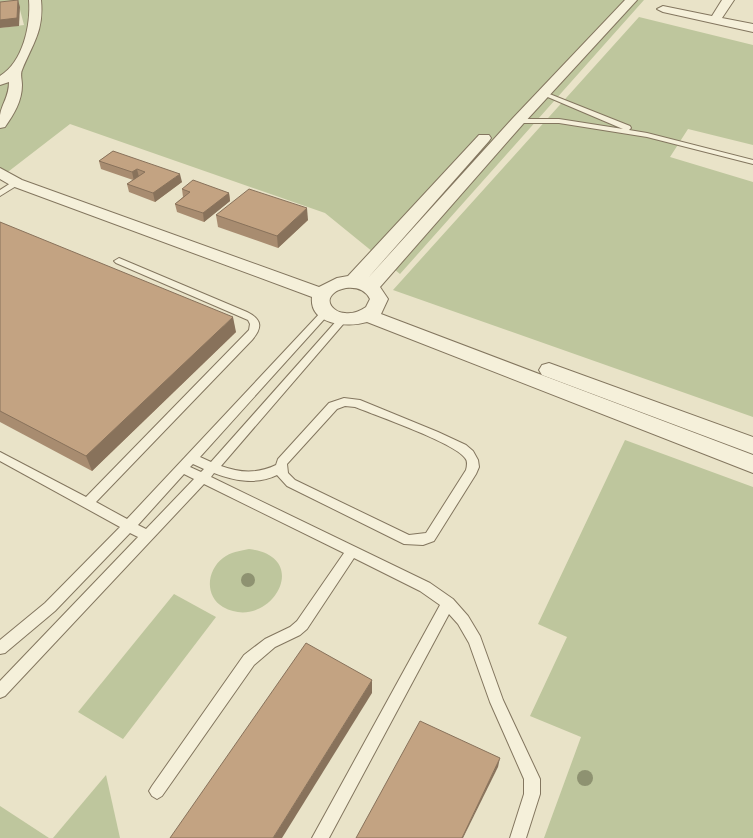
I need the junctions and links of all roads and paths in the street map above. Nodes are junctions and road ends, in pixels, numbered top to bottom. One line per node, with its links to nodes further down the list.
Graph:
1 (35, 0): 8 (street)
2 (616, 0): 20 (street)
3 (631, 0): 11 (street)
4 (728, 0): 6 (street)
5 (663, 9): 6 (street)
6 (715, 20): 7 (street)
7 (753, 28)
8 (14, 71): 9 (street); 10 (street); 14 (street)
9 (0, 81)
10 (0, 87)
11 (544, 94): 12 (lane); 13 (street)
12 (566, 114): 13 (lane); 15 (lane); 15 (lane)
13 (518, 121): 21 (street)
14 (0, 124)
15 (647, 135): 16 (lane)
16 (753, 162)
17 (7, 179): 18 (lane); 22 (street)
18 (0, 194)
19 (119, 261): 34 (lane)
20 (353, 282): 21 (street); 22 (street)
21 (370, 287): 23 (street)
22 (322, 294): 24 (street)
23 (373, 311): 25 (street); 26 (street); 29 (street)
24 (325, 313): 25 (street); 28 (lane)
25 (342, 320): 31 (lane)
26 (753, 446)
27 (0, 456): 34 (lane)
28 (192, 458): 30 (lane); 31 (lane)
29 (753, 464)
30 (182, 468): 33 (lane); 35 (lane)
31 (212, 468): 32 (lane); 33 (lane)
32 (280, 468): 32 (lane)
33 (202, 478): 36 (lane); 37 (lane)
34 (87, 504): 35 (lane)
35 (129, 526): 36 (lane); 39 (lane)
36 (147, 536): 40 (lane)
37 (352, 551): 38 (lane); 41 (lane)
38 (448, 603): 42 (lane); 43 (lane)
39 (0, 648)
40 (0, 691)
41 (157, 791)
42 (320, 838)
43 (518, 838)

